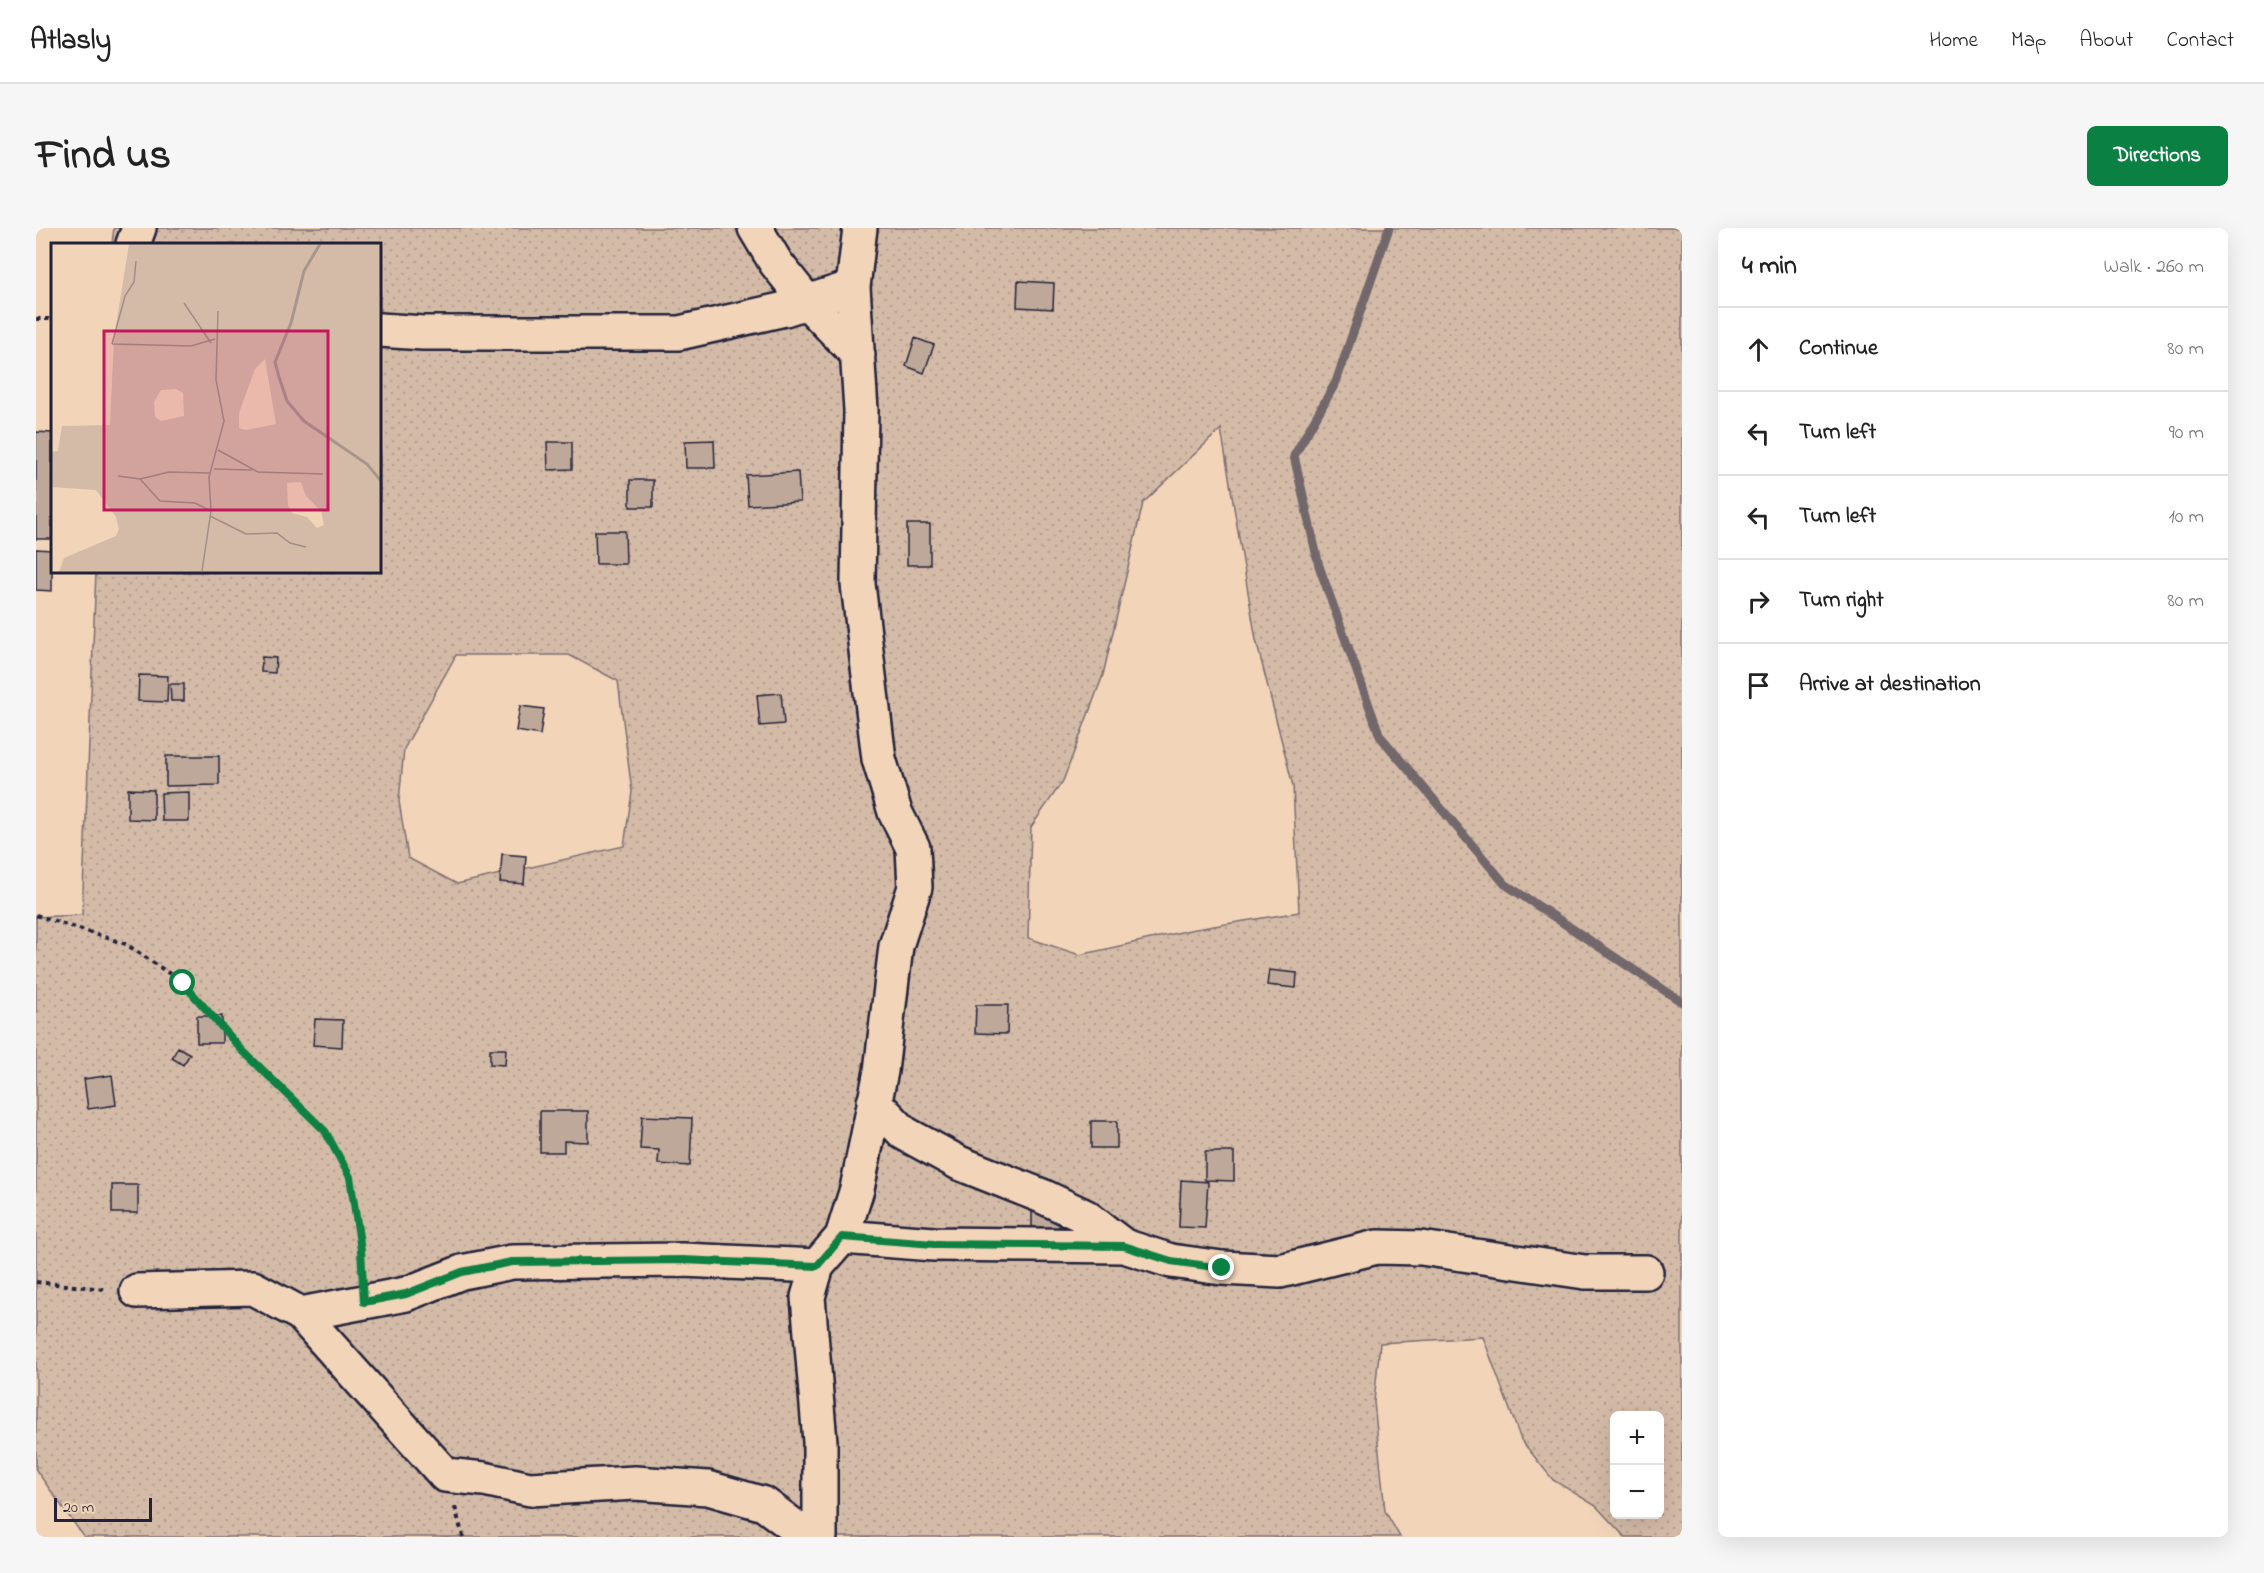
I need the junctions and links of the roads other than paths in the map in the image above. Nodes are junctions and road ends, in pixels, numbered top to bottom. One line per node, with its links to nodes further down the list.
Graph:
1 (139, 228): 4 (street)
2 (754, 228): 6 (street)
3 (860, 228): 5 (street)
4 (133, 243)
5 (853, 287): 6 (street); 8 (street)
6 (807, 302): 7 (street); 8 (street)
7 (381, 330)
8 (858, 355): 9 (street)
9 (874, 1102): 10 (street); 11 (street)
10 (842, 1237): 11 (street); 12 (street)
11 (1124, 1246): 13 (street)
12 (817, 1266): 15 (street); 17 (street)
13 (1646, 1272)
14 (136, 1292): 15 (street)
15 (301, 1314): 16 (street)
16 (808, 1537)
17 (820, 1537)

